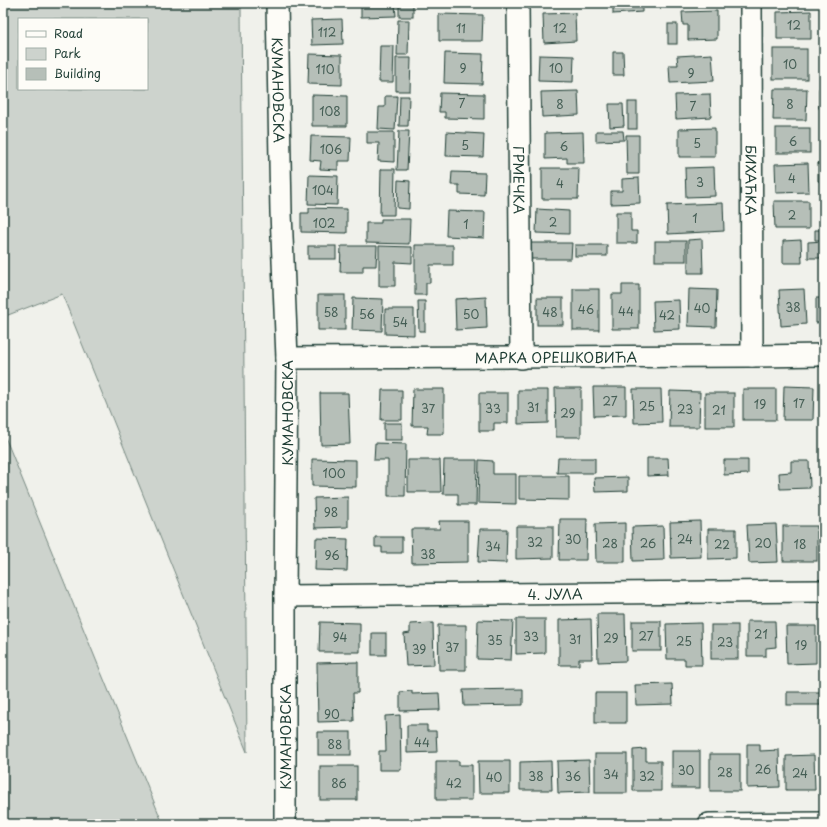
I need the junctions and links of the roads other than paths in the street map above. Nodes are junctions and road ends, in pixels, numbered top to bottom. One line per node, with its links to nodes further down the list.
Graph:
1 (277, 3): 6 (street, КУМАНОВСКА)
2 (518, 3): 7 (street, ГРМЕЧКА)
3 (751, 3): 5 (street, БИХАЋКА)
4 (824, 355): 5 (street, МАРКА ОРЕШКОВИЋА)
5 (752, 356): 7 (street, МАРКА ОРЕШКОВИЋА)
6 (287, 358): 7 (street, МАРКА ОРЕШКОВИЋА); 9 (street, КУМАНОВСКА)
7 (521, 358)
8 (824, 591): 9 (street, 4. ЈУЛА)
9 (285, 596): 11 (street, КУМАНОВСКА)
10 (824, 823): 12 (street)
11 (285, 824)
12 (708, 824)

